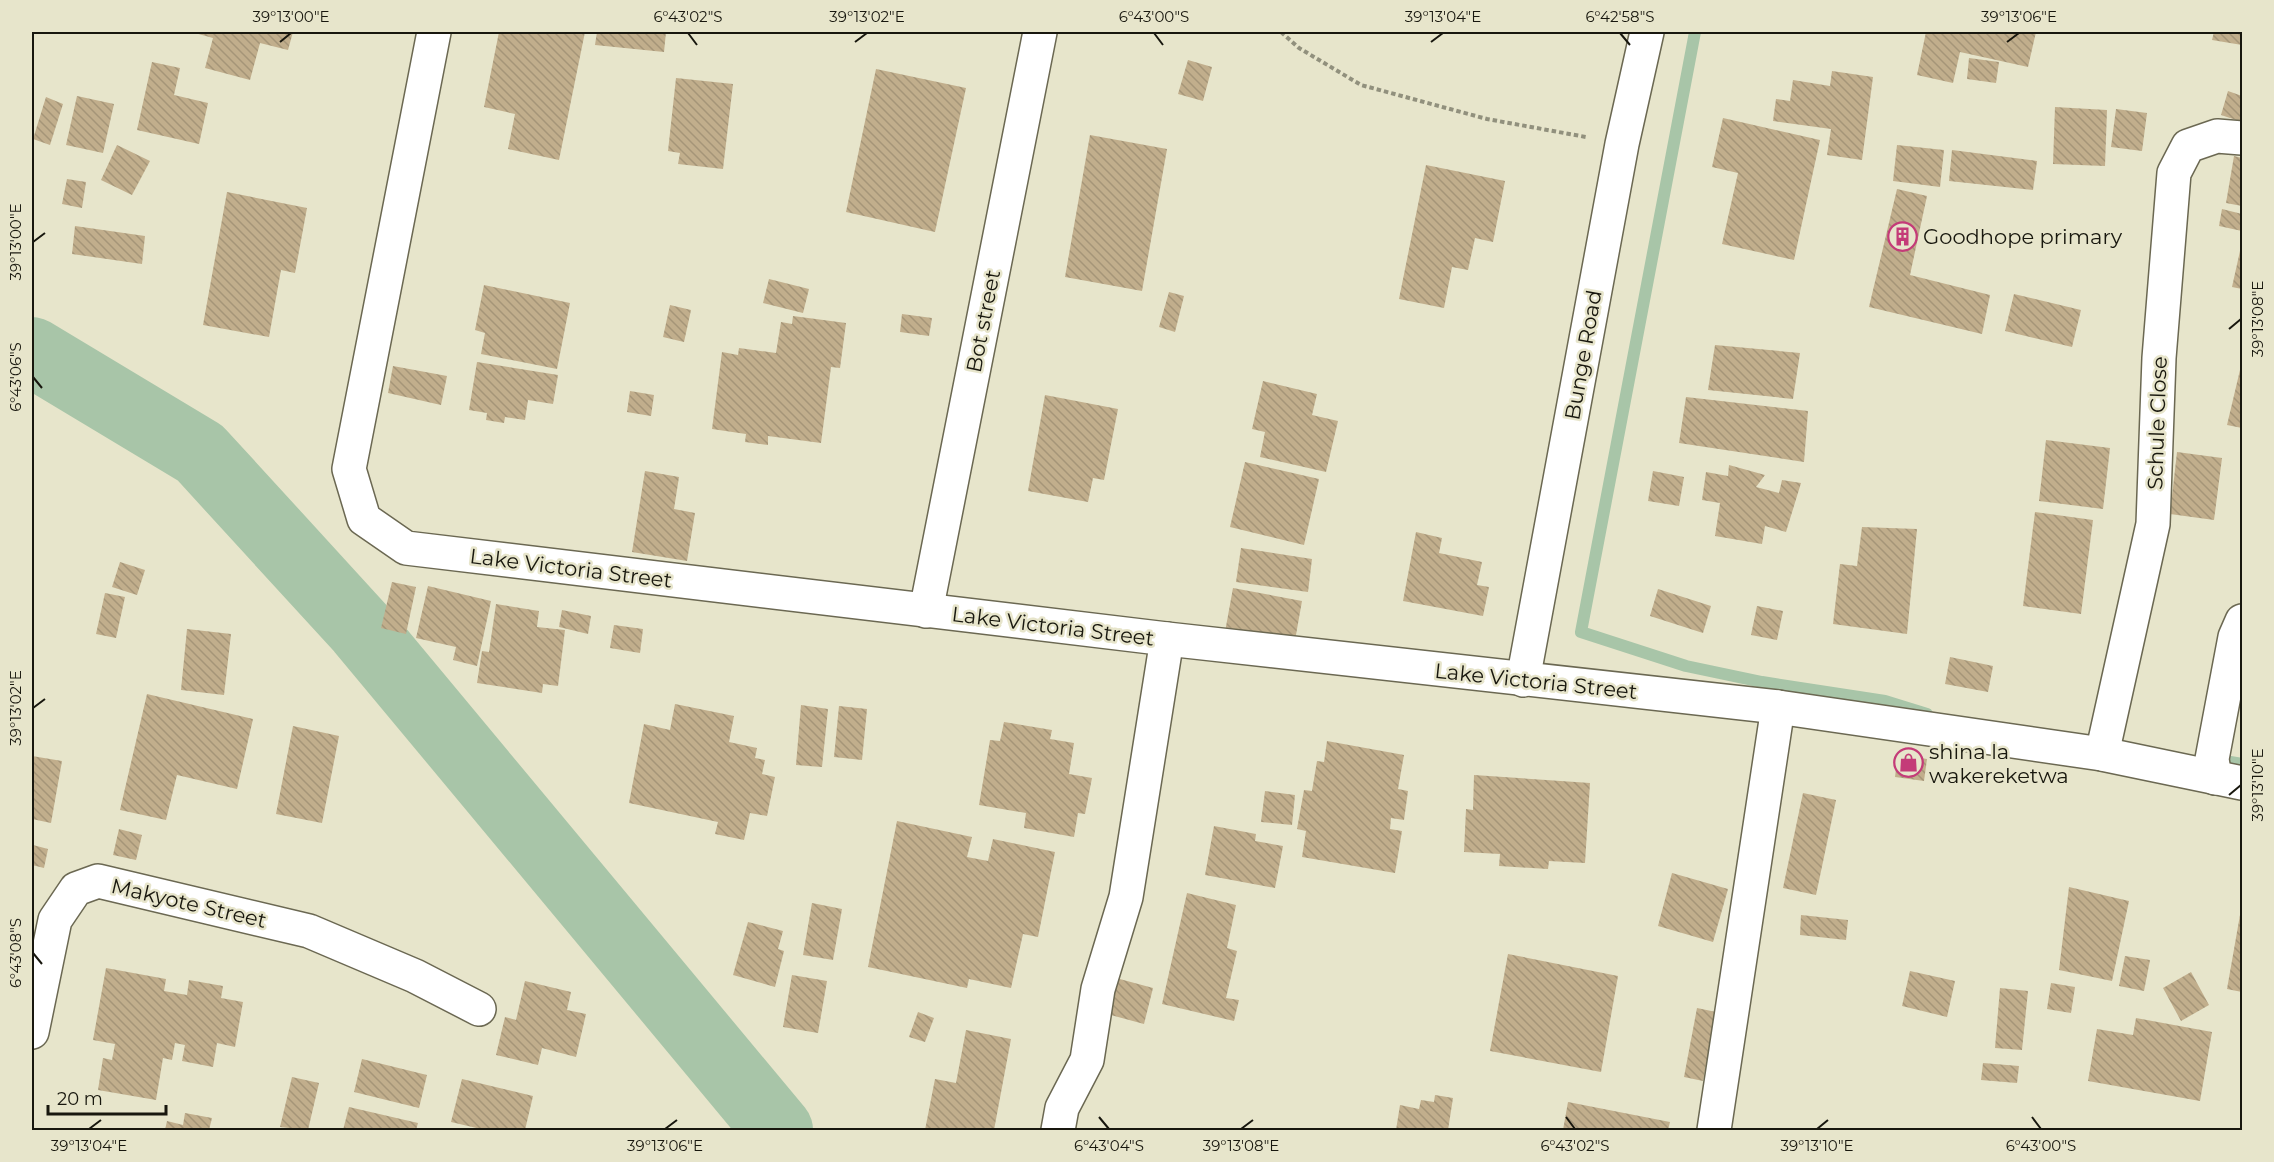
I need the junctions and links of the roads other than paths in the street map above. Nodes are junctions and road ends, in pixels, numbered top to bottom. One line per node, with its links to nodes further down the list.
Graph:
1 (434, 32): 5 (street, Lake Victoria Street)
2 (1040, 32): 5 (street, Bot street)
3 (1647, 32): 8 (street, Bunge Road)
4 (2242, 138): 10 (street, Schule Close)
5 (926, 611): 7 (street, Lake Victoria Street)
6 (2242, 621): 11 (street)
7 (1167, 639): 8 (street, Lake Victoria Street); 14 (street)
8 (1523, 680): 9 (street, Lake Victoria Street)
9 (1778, 707): 10 (street, Lake Victoria Street); 15 (street)
10 (2103, 754): 11 (street, Lake Victoria Street)
11 (2229, 780)
12 (479, 1009): 13 (street, Makyote Street)
13 (32, 1032)
14 (1058, 1131)
15 (1714, 1131)

